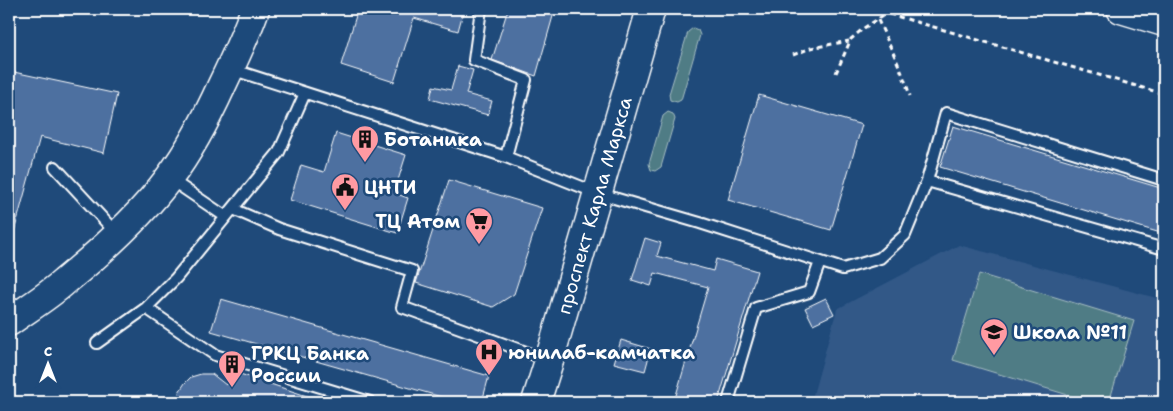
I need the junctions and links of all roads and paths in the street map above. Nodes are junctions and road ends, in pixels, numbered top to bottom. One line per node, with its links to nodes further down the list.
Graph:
1 (255, 9): 11 (main road)
2 (480, 9): 16 (lane)
3 (651, 9): 21 (main road, проспект Карла Маркса)
4 (872, 9): 6 (path)
5 (1121, 9): 8 (main road)
6 (888, 13): 7 (path); 14 (path)
7 (878, 20): 9 (path); 15 (path)
8 (1164, 22)
9 (849, 41): 10 (path); 12 (path)
10 (794, 55)
11 (230, 69): 13 (lane); 18 (main road)
12 (836, 73)
13 (305, 93): 16 (lane); 22 (lane)
14 (1164, 94)
15 (910, 96)
16 (506, 157): 21 (lane)
17 (55, 167): 24 (lane)
18 (169, 178): 23 (lane); 24 (main road)
19 (1164, 180): 20 (lane)
20 (927, 181): 25 (lane); 26 (lane)
21 (597, 193): 26 (lane); 30 (main road, проспект Карла Маркса)
22 (233, 208): 23 (lane); 30 (lane)
23 (226, 217): 27 (lane)
24 (118, 235): 28 (main road)
25 (1164, 249)
26 (820, 262): 33 (lane)
27 (146, 308): 29 (lane); 31 (lane)
28 (9, 322)
29 (97, 343)
30 (549, 361): 32 (main road, проспект Карла Маркса)
31 (370, 402)
32 (536, 402)
33 (728, 402)

